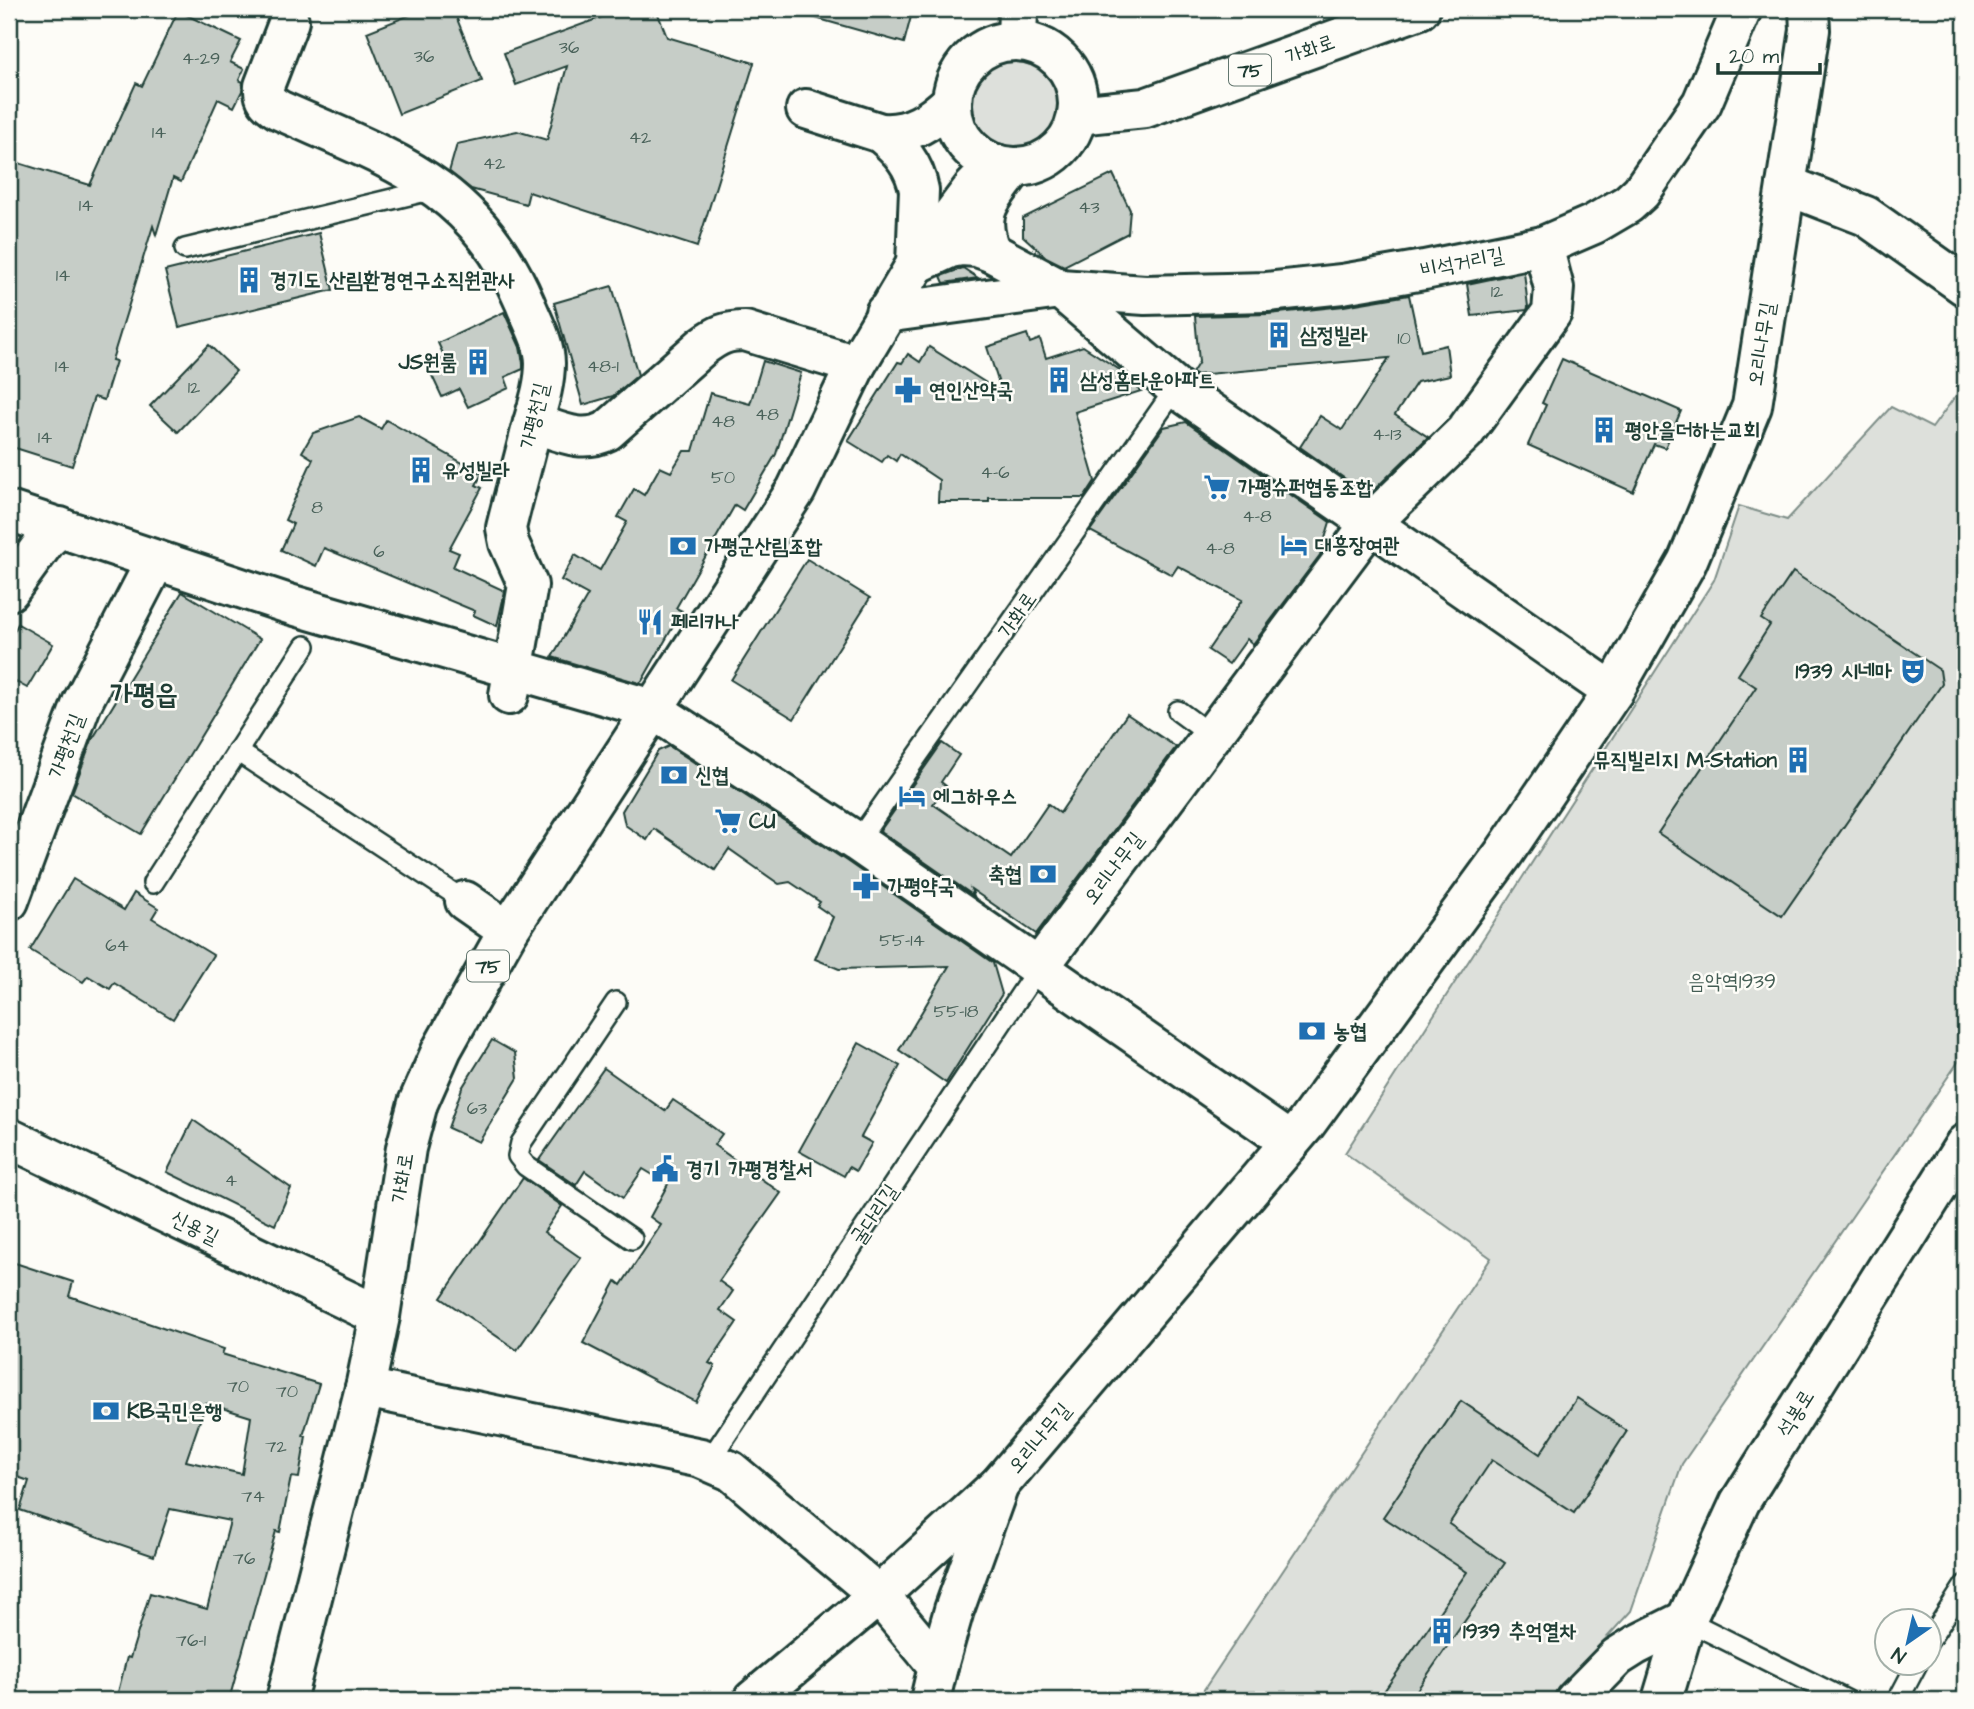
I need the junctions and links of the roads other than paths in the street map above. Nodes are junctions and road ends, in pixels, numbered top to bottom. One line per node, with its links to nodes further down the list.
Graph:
1 (1420, 9): 7 (street, 가화로 / 75)
2 (1742, 9): 13 (street, 비석거리길)
3 (1809, 9): 11 (street, 오리나무길)
4 (289, 21): 12 (street, 가평천길)
5 (1017, 25): 7 (street); 8 (street)
6 (806, 109): 9 (street)
7 (1077, 114): 10 (street)
8 (954, 115): 9 (street); 10 (street); 16 (street, 가화로)
9 (881, 133): 16 (street)
10 (1005, 166): 15 (street); 16 (street, 가화로)
11 (1786, 185): 17 (street); 30 (street, 오리나무길)
12 (438, 188): 14 (lane); 22 (street, 가평천길)
13 (1543, 246): 18 (street, 비석거리길); 24 (street, 오리나무길)
14 (185, 249)
15 (991, 252): 16 (street); 18 (street)
16 (916, 264): 19 (street, 가화로 / 75)
17 (1965, 286)
18 (1059, 289): 19 (street, 비석거리길); 21 (street)
19 (886, 313): 20 (street, 가화로 / 75)
20 (856, 365): 22 (street); 31 (street, 가화로 / 75)
21 (1176, 388): 24 (street); 35 (lane, 가화로)
22 (533, 423): 29 (street, 가평천길)
23 (9, 511): 25 (street)
24 (1371, 523): 30 (street); 33 (street, 오리나무길)
25 (60, 527): 26 (street); 27 (street)
26 (156, 560): 29 (street); 37 (street, 가평천길)
27 (9, 591)
28 (305, 646): 34 (lane)
29 (511, 684): 31 (street)
30 (1613, 692): 43 (street, 오리나무길)
31 (652, 709): 35 (street); 39 (street, 가화로 / 75)
32 (1178, 711): 33 (lane)
33 (1212, 736): 40 (street, 오리나무길)
34 (237, 751): 36 (lane); 38 (lane)
35 (857, 842): 40 (street)
36 (153, 883)
37 (9, 901)
38 (465, 901): 39 (street)
39 (508, 931): 46 (street, 가화로 / 75)
40 (1039, 967): 43 (street); 48 (lane, 굴다리길)
41 (616, 1002): 45 (lane)
42 (9, 1138): 46 (street, 신용길)
43 (1290, 1142): 49 (street, 오리나무길)
44 (1965, 1144): 52 (street, 석봉로)
45 (632, 1239)
46 (380, 1316): 47 (street, 가화로 / 75)
47 (365, 1388): 48 (street); 56 (street, 가화로 / 75)
48 (709, 1461): 51 (street)
49 (999, 1485): 51 (street, 오리나무길); 55 (street)
50 (1965, 1585): 53 (lane)
51 (878, 1595): 55 (street); 57 (street, 오리나무길)
52 (1686, 1620): 58 (street); 59 (street, 석봉로); 60 (lane)
53 (1942, 1620)
54 (1910, 1678): 61 (lane)
55 (934, 1683)
56 (286, 1700)
57 (753, 1700)
58 (1575, 1700)
59 (1662, 1700)
60 (1846, 1700)
61 (1898, 1700)

